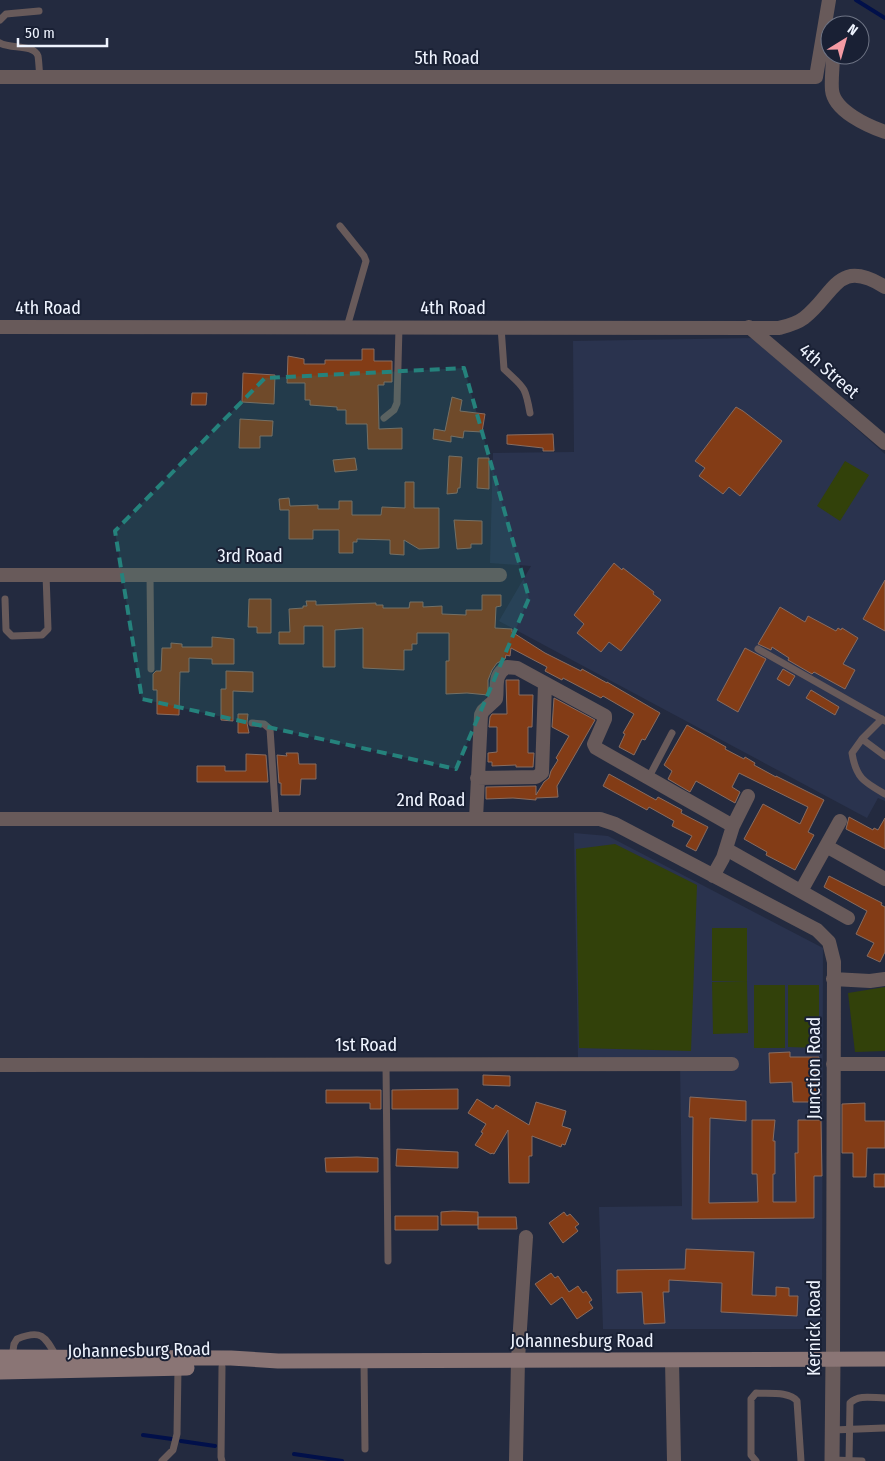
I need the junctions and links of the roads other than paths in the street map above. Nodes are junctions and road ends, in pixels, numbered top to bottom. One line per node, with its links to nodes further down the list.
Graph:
1 (829, 0): 9 (street, 5th Road)
2 (836, 0): 4 (street)
3 (39, 11): 5 (lane)
4 (835, 15)
5 (0, 20)
6 (0, 44): 9 (lane)
7 (833, 65): 10 (street)
8 (0, 77): 9 (street, 5th Road)
9 (40, 77)
10 (885, 132)
11 (340, 226): 14 (lane)
12 (885, 288): 17 (street, 4th Road)
13 (0, 327): 14 (street, 4th Road)
14 (347, 327): 15 (street, 4th Road)
15 (399, 327): 16 (street, 4th Road); 19 (lane)
16 (501, 327): 17 (street, 4th Road); 18 (lane)
17 (749, 327): 20 (street, 4th Street)
18 (530, 413)
19 (384, 418)
20 (885, 443)
21 (0, 575): 22 (street, 3rd Road)
22 (46, 575): 23 (street, 3rd Road); 25 (lane)
23 (150, 575): 24 (street, 3rd Road); 27 (lane)
24 (500, 575)
25 (5, 599)
26 (758, 649): 29 (lane)
27 (150, 669)
28 (545, 684): 34 (street); 35 (street); 35 (street)
29 (883, 720): 32 (lane)
30 (252, 723): 39 (lane)
31 (672, 733): 34 (lane)
32 (862, 738): 33 (lane); 36 (lane)
33 (885, 756)
34 (649, 777): 42 (street)
35 (477, 778): 40 (street)
36 (885, 794)
37 (748, 796): 42 (street)
38 (0, 819): 39 (street, 2nd Road)
39 (276, 819): 40 (street, 2nd Road)
40 (476, 819): 45 (street, 2nd Road)
41 (840, 821): 43 (street)
42 (733, 826): 44 (street)
43 (826, 846): 46 (street); 47 (street)
44 (726, 849): 45 (street); 47 (street)
45 (713, 876): 49 (street, 2nd Road)
46 (885, 879)
47 (800, 891): 48 (street)
48 (848, 918)
49 (829, 942): 50 (street, Junction Road)
50 (833, 979): 51 (street); 54 (street, Junction Road)
51 (885, 979)
52 (386, 1064): 53 (street, 1st Road); 56 (street, 1st Road); 59 (lane)
53 (732, 1064)
54 (833, 1064): 55 (street); 57 (street, Junction Road)
55 (885, 1064)
56 (0, 1065)
57 (833, 1194): 63 (street, Kernick Road)
58 (526, 1237): 62 (street)
59 (388, 1262)
60 (6, 1357): 61 (main road, Johannesburg Road); 61 (lane)
61 (57, 1357): 67 (main road, Johannesburg Road)
62 (518, 1359): 65 (main road, Johannesburg Road); 66 (main road, Johannesburg Road); 78 (street)
63 (833, 1359): 64 (main road, Johannesburg Road); 66 (main road, Johannesburg Road); 74 (street, Kernick Road)
64 (885, 1359)
65 (364, 1360): 67 (main road, Johannesburg Road); 75 (lane)
66 (672, 1360): 79 (street)
67 (278, 1361): 68 (main road, Johannesburg Road)
68 (222, 1367): 69 (main road, Johannesburg Road); 77 (lane)
69 (178, 1368): 70 (main road, Johannesburg Road); 76 (lane)
70 (0, 1372)
71 (885, 1398): 73 (lane)
72 (884, 1428): 73 (lane)
73 (849, 1429): 74 (lane); 83 (lane)
74 (833, 1430): 82 (street, Kernick Road)
75 (366, 1449)
76 (162, 1461)
77 (222, 1461)
78 (516, 1461)
79 (674, 1461)
80 (756, 1461): 81 (lane)
81 (801, 1461)
82 (832, 1461): 83 (lane)
83 (849, 1461): 84 (lane)
84 (862, 1461)

